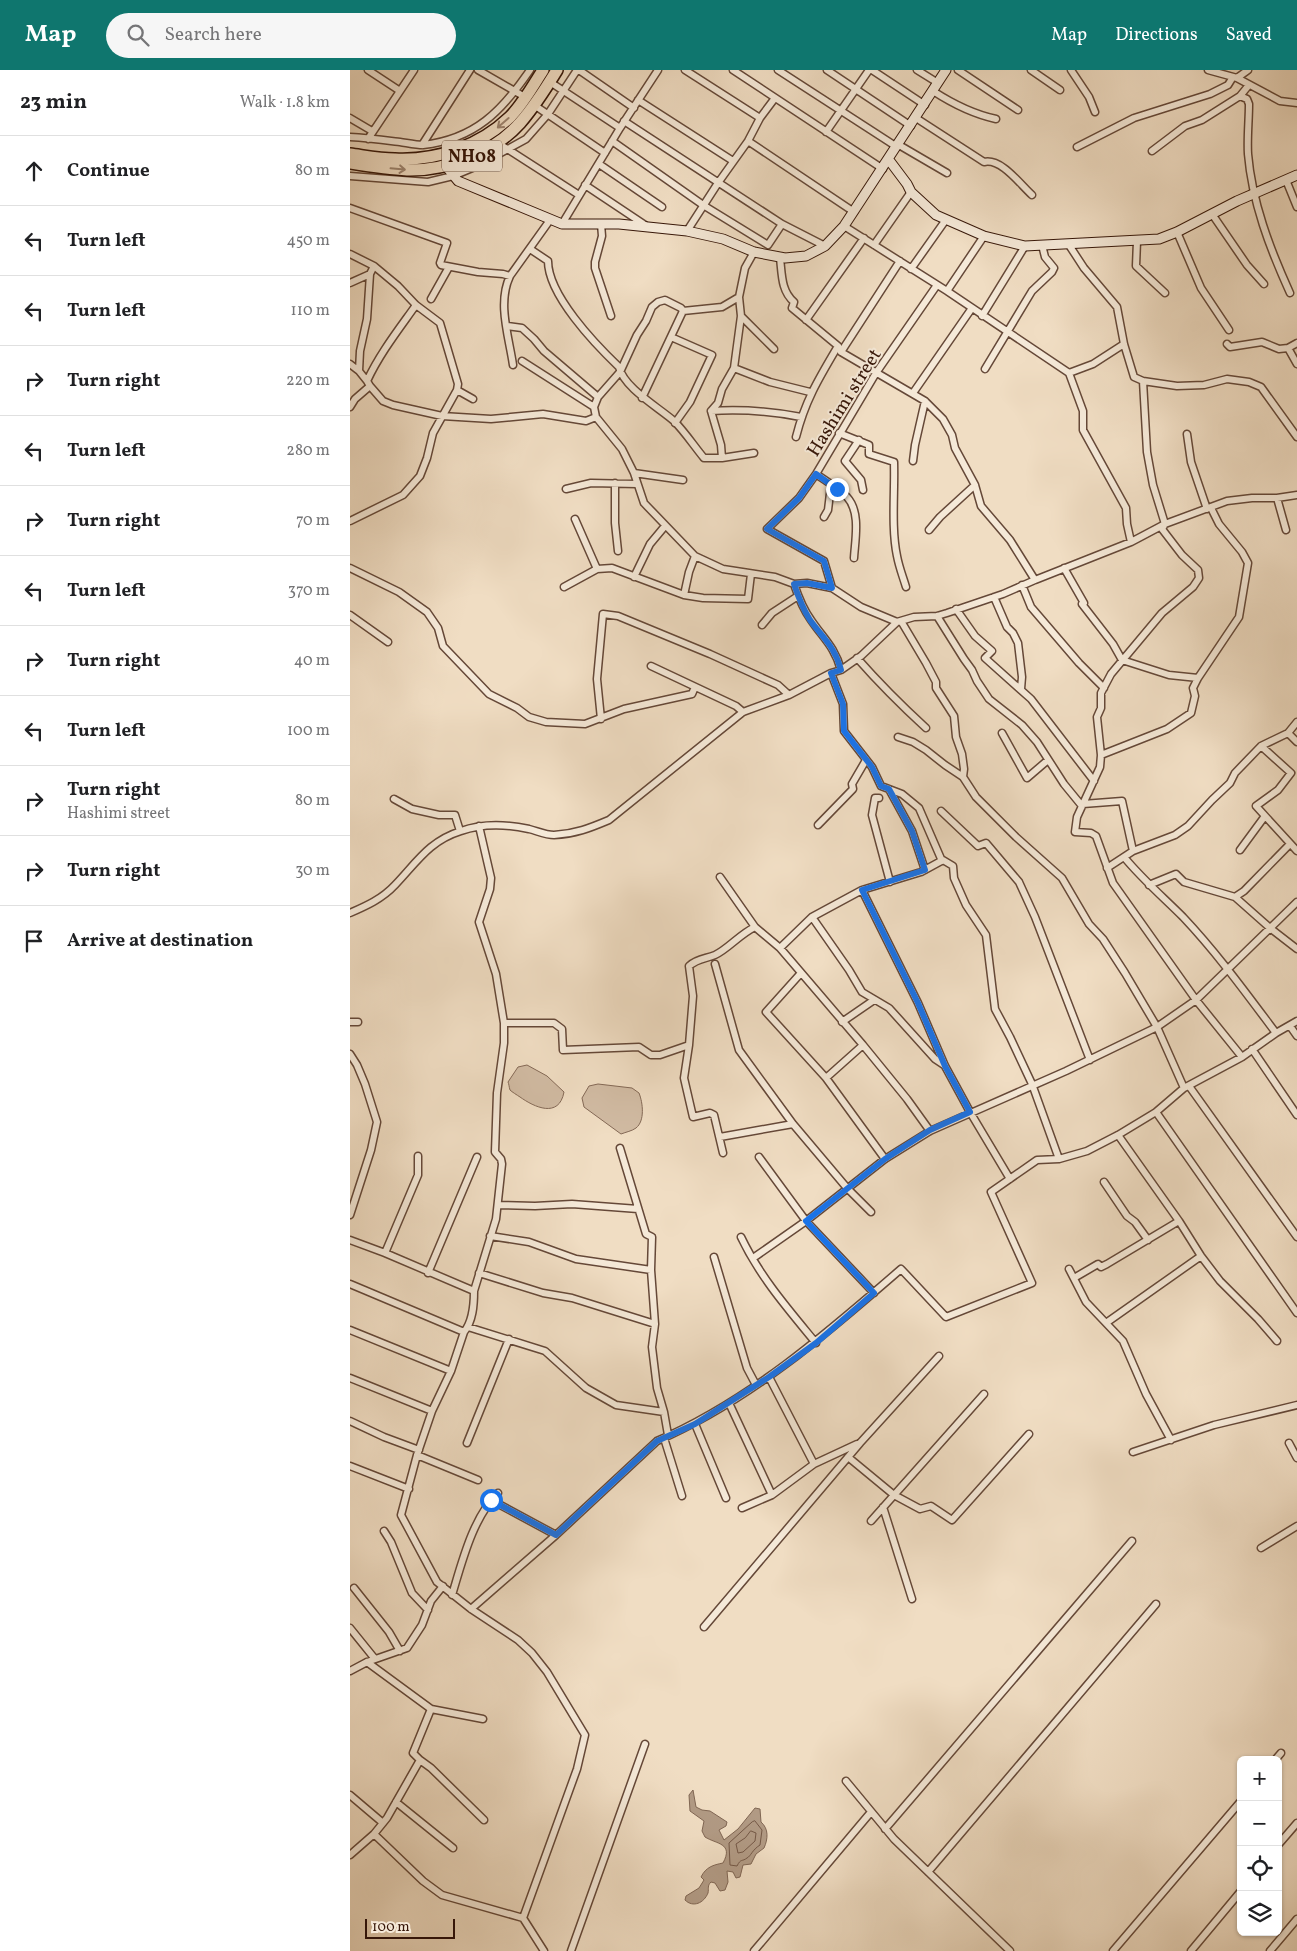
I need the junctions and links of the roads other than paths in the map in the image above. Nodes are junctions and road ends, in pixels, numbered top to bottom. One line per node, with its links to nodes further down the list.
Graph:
1 (368, 70): 28 (street)
2 (414, 70): 28 (street)
3 (470, 70): 54 (street)
4 (478, 70): 31 (street)
5 (530, 70): 31 (street)
6 (543, 70): 31 (highway, NH08)
7 (558, 70): 23 (highway, NH08)
8 (578, 70): 29 (street); 36 (street)
9 (658, 70): 33 (street)
10 (686, 70): 42 (street)
11 (733, 70): 32 (street)
12 (778, 70): 37 (street)
13 (827, 70): 26 (street)
14 (870, 70): 26 (street); 35 (street)
15 (917, 70): 25 (street)
16 (946, 70): 25 (street)
17 (958, 70): 38 (street)
18 (1031, 70): 27 (street)
19 (1072, 70): 39 (street)
20 (1208, 70): 22 (street)
21 (1248, 70): 22 (street)
22 (1235, 78): 24 (street); 56 (street)
23 (550, 82): 29 (street); 31 (highway, NH08)
24 (1249, 85): 30 (street); 34 (street)
25 (936, 87): 35 (street); 43 (street)
26 (856, 89): 37 (street); 45 (street)
27 (1060, 90)
28 (400, 91): 47 (street)
29 (564, 92): 40 (street); 46 (street)
30 (1240, 96): 58 (street); 76 (street)
31 (525, 98): 40 (street); 53 (highway, NH08); 54 (street); 60 (highway, NH08, one-way to 60)
32 (775, 98): 42 (street); 48 (street)
33 (638, 100): 36 (street); 62 (street)
34 (1297, 103)
35 (924, 105): 45 (street)
36 (634, 108): 44 (street)
37 (840, 110): 48 (street); 55 (street)
38 (1018, 110)
39 (1095, 112)
40 (548, 114): 57 (street); 59 (street)
41 (350, 118): 47 (street)
42 (760, 118): 52 (street)
43 (996, 119)
44 (624, 121): 46 (street); 72 (street)
45 (913, 122): 55 (street); 77 (street)
46 (620, 128): 51 (street)
47 (372, 131): 50 (street)
48 (826, 132): 66 (street)
49 (350, 137): 50 (street)
50 (368, 139): 54 (street)
51 (612, 141): 59 (street); 78 (street)
52 (748, 141): 62 (street); 82 (street)
53 (498, 143): 57 (street); 65 (highway, NH08)
54 (422, 145)
55 (898, 146): 61 (street); 67 (street)
56 (1077, 147)
57 (509, 150): 70 (street); 75 (street)
58 (1152, 151)
59 (605, 153): 64 (street)
60 (350, 154)
61 (889, 160): 66 (street); 74 (street)
62 (733, 161): 72 (street)
63 (350, 163): 65 (highway, NH08, one-way to 65)
64 (599, 164): 73 (street); 79 (street)
65 (445, 165): 70 (street)
66 (883, 169): 82 (street)
67 (947, 173)
68 (1297, 175): 71 (street)
69 (350, 176): 70 (street)
70 (453, 176): 84 (street)
71 (1286, 180): 76 (street); 80 (street)
72 (718, 183): 78 (street); 88 (street)
73 (585, 185): 75 (street); 89 (street)
74 (911, 192): 85 (street); 96 (street)
75 (578, 194): 86 (street)
76 (1254, 194): 83 (street); 116 (street)
77 (1032, 195)
78 (703, 205): 88 (street); 91 (street)
79 (662, 207)
80 (1297, 207)
81 (350, 208): 107 (street)
82 (854, 212): 90 (street)
83 (1212, 214): 92 (street); 112 (street)
84 (550, 220): 86 (street); 101 (street)
85 (945, 221): 93 (street); 108 (street)
86 (562, 224): 87 (street)
87 (601, 224): 89 (street); 122 (street)
88 (782, 224): 99 (street)
89 (645, 226): 91 (street)
90 (844, 226): 94 (street); 99 (street)
91 (687, 230): 102 (street)
92 (1177, 232): 95 (street); 127 (street)
93 (984, 236): 100 (street); 114 (street)
94 (864, 238): 96 (street); 125 (street)
95 (1137, 241): 98 (street); 115 (street)
96 (874, 245): 105 (street)
97 (1042, 245): 98 (street); 100 (street); 128 (street)
98 (1069, 245): 131 (street)
99 (825, 246): 104 (street)
100 (1025, 246): 124 (street)
101 (530, 249): 110 (street); 143 (street)
102 (754, 252): 104 (street); 117 (street)
103 (350, 254): 106 (street)
104 (780, 258): 125 (street)
105 (900, 261): 108 (street); 135 (street)
106 (374, 266): 109 (street); 119 (street)
107 (449, 267): 110 (street); 118 (street)
108 (912, 269): 113 (street)
109 (370, 274): 111 (street); 142 (street)
110 (510, 276): 126 (street)
111 (350, 283)
112 (1264, 284)
113 (937, 285): 114 (street); 144 (street, Hashimi street)
114 (948, 290): 120 (street)
115 (1165, 293)
116 (1290, 293)
117 (738, 297): 121 (street); 123 (street)
118 (431, 299)
119 (416, 305): 147 (street); 148 (street)
120 (972, 308): 124 (street); 150 (street)
121 (682, 311): 129 (street); 143 (street)
122 (611, 316)
123 (741, 316): 134 (street); 140 (street)
124 (982, 316): 128 (street)
125 (806, 320): 135 (street)
126 (507, 326): 139 (street); 152 (street)
127 (1229, 330)
128 (1006, 331): 141 (street); 145 (street)
129 (671, 337): 153 (street); 161 (street)
130 (1297, 343): 133 (street)
131 (1124, 344): 145 (street); 146 (street)
132 (1227, 344): 133 (street)
133 (1288, 348): 138 (street)
134 (774, 349)
135 (840, 349): 144 (street); 149 (street)
136 (522, 361): 156 (street)
137 (350, 364): 142 (street)
138 (1297, 364)
139 (513, 365)
140 (734, 368): 149 (street); 157 (street)
141 (985, 369)
142 (359, 371): 147 (street)
143 (620, 372): 152 (street); 153 (street)
144 (876, 373): 150 (street); 162 (street, Hashimi street)
145 (1069, 373): 189 (street)
146 (1143, 381): 164 (street); 185 (street)
147 (368, 383): 155 (street); 158 (street)
148 (457, 390): 151 (street); 158 (street)
149 (810, 392): 160 (street)
150 (913, 393): 154 (street)
151 (474, 398)
152 (598, 398): 156 (street)
153 (642, 398): 161 (street)
154 (925, 400): 169 (street); 176 (street)
155 (350, 407)
156 (594, 407): 159 (street)
157 (711, 411): 160 (street); 168 (street)
158 (442, 416): 159 (street); 184 (street)
159 (596, 417): 170 (street)
160 (801, 417): 165 (street)
161 (675, 423): 168 (street)
162 (839, 434): 166 (street); 171 (street, Hashimi street)
163 (1187, 434): 181 (street)
164 (1297, 437)
165 (796, 438)
166 (859, 440): 178 (street); 202 (street)
167 (754, 453): 168 (street)
168 (722, 458)
169 (913, 461)
170 (634, 473): 172 (street); 174 (street)
171 (816, 474): 175 (street); 203 (street, Hashimi street)
172 (683, 480)
173 (615, 483): 174 (street); 177 (street); 190 (street)
174 (637, 484): 186 (street)
175 (832, 485): 182 (street); 192 (street)
176 (975, 485): 187 (street); 198 (street)
177 (566, 489)
178 (863, 490)
179 (1297, 495): 180 (street)
180 (1277, 498): 181 (street); 188 (street)
181 (1209, 508): 185 (street); 218 (street)
182 (824, 517)
183 (575, 519): 195 (street)
184 (350, 521)
185 (1165, 524): 189 (street); 214 (street)
186 (665, 526): 191 (street); 197 (street)
187 (929, 530)
188 (1286, 530)
189 (1131, 542): 194 (street)
190 (618, 551)
191 (695, 556): 196 (street); 204 (street)
192 (854, 558)
193 (350, 568): 224 (street)
194 (1064, 568): 198 (street); 214 (street)
195 (597, 569): 197 (street); 201 (street)
196 (751, 574): 199 (street); 204 (street)
197 (634, 577): 204 (street)
198 (1034, 580): 200 (street)
199 (794, 584): 203 (street); 205 (street)
200 (1022, 585): 206 (street); 220 (street)
201 (564, 587)
202 (906, 587)
203 (832, 588): 210 (street)
204 (684, 595)
205 (798, 596): 211 (street); 216 (street)
206 (994, 597): 207 (street); 221 (street)
207 (956, 609): 209 (street); 221 (street)
208 (350, 615): 212 (street)
209 (937, 616): 210 (street); 234 (street)
210 (899, 622): 213 (street); 235 (street)
211 (762, 625)
212 (388, 642)
213 (857, 658): 216 (street); 226 (street)
214 (1122, 660): 218 (street); 220 (street)
215 (651, 666): 219 (street)
216 (841, 670): 217 (street)
217 (831, 673): 222 (street); 233 (street)
218 (1198, 678): 232 (street)
219 (695, 687): 223 (street); 224 (street)
220 (1104, 688): 232 (street)
221 (1021, 689): 236 (street)
222 (789, 695): 223 (street); 224 (street)
223 (743, 712): 244 (street)
224 (601, 719)
225 (1297, 722): 227 (street)
226 (926, 728)
227 (1288, 732): 230 (street); 231 (street)
228 (1002, 733): 234 (street)
229 (898, 737): 235 (street)
230 (1297, 742)
231 (1261, 746): 242 (street); 248 (street)
232 (1101, 755): 236 (street)
233 (866, 760): 237 (street); 243 (street)
234 (1048, 760): 240 (street)
235 (963, 777): 277 (street)
236 (1094, 781): 240 (street)
237 (889, 789): 251 (street); 253 (street)
238 (879, 798): 255 (street)
239 (394, 799): 245 (street)
240 (1082, 805): 248 (street); 252 (street)
241 (941, 810): 285 (street)
242 (1265, 816): 246 (street); 247 (street)
243 (818, 825)
244 (479, 826): 245 (street); 275 (street)
245 (460, 831): 260 (street)
246 (1290, 844): 249 (street); 258 (street)
247 (1240, 850)
248 (1133, 851): 250 (street)
249 (1297, 851)
250 (1124, 857): 252 (street); 256 (street)
251 (942, 861): 253 (street); 288 (street)
252 (1107, 868): 270 (street)
253 (925, 870): 255 (street)
254 (720, 877): 262 (street)
255 (890, 882): 257 (street)
256 (1149, 884): 258 (street); 267 (street)
257 (862, 890): 261 (street); 286 (street)
258 (1235, 898): 263 (street)
259 (1297, 902): 263 (street)
260 (350, 913)
261 (812, 917): 264 (street); 269 (street)
262 (755, 926): 264 (street); 280 (street)
263 (1270, 928): 265 (street); 267 (street)
264 (780, 948): 268 (street)
265 (1297, 949)
266 (716, 964): 293 (street)
267 (1228, 969): 270 (street); 278 (street)
268 (801, 973): 274 (street); 287 (street)
269 (874, 1000): 274 (street); 286 (street)
270 (1196, 1000): 277 (street); 284 (street)
271 (1297, 1021): 276 (street)
272 (350, 1022): 273 (street)
273 (358, 1022)
274 (842, 1022): 281 (street)
275 (504, 1023): 280 (street); 307 (street)
276 (1290, 1026): 278 (street); 279 (street)
277 (1156, 1027): 285 (street); 289 (street)
278 (1276, 1033): 282 (street)
279 (1297, 1036)
280 (689, 1045): 296 (street)
281 (862, 1045): 287 (street); 294 (street)
282 (1252, 1049): 284 (street); 292 (street)
283 (350, 1054): 310 (street)
284 (1242, 1057): 289 (street)
285 (1090, 1060): 288 (street)
286 (945, 1066): 290 (street)
287 (826, 1078): 302 (street)
288 (1032, 1084): 290 (street); 303 (street)
289 (1186, 1087): 291 (street); 315 (street)
290 (970, 1112): 294 (street); 304 (street)
291 (1156, 1112): 295 (street); 330 (street)
292 (1297, 1115)
293 (793, 1124): 296 (street); 306 (street)
294 (930, 1130): 302 (street)
295 (1118, 1135): 303 (street); 312 (street)
296 (720, 1136): 298 (street)
297 (620, 1148): 308 (street)
298 (723, 1154)
299 (418, 1156): 318 (street)
300 (476, 1157): 324 (street)
301 (759, 1157): 311 (street)
302 (885, 1159): 306 (street)
303 (1059, 1159): 304 (street)
304 (1010, 1179): 329 (street)
305 (1104, 1182): 317 (street)
306 (848, 1188): 309 (street); 311 (street)
307 (498, 1205): 308 (street); 313 (street)
308 (638, 1209): 323 (street)
309 (871, 1212)
310 (350, 1215)
311 (806, 1221): 319 (street); 329 (street)
312 (1180, 1221): 317 (street); 320 (street)
313 (490, 1236): 323 (street); 325 (street)
314 (742, 1237): 337 (street)
315 (1297, 1237)
316 (350, 1240): 318 (street)
317 (1148, 1240): 326 (street)
318 (384, 1253): 324 (street)
319 (756, 1256)
320 (1201, 1256): 331 (street); 336 (street)
321 (714, 1257): 342 (street)
322 (1069, 1269): 326 (street)
323 (651, 1270): 332 (street)
324 (428, 1273): 328 (street)
325 (479, 1273): 328 (street); 332 (street)
326 (1074, 1278): 331 (street)
327 (350, 1284): 333 (street)
328 (474, 1292): 333 (street)
329 (874, 1293): 337 (street)
330 (1297, 1313)
331 (1106, 1323): 352 (street)
332 (655, 1324): 347 (street)
333 (466, 1329): 335 (street); 339 (street)
334 (350, 1330): 339 (street)
335 (509, 1339): 347 (street); 353 (street)
336 (1277, 1341)
337 (816, 1343): 340 (street)
338 (939, 1356): 354 (street)
339 (451, 1371): 346 (street)
340 (769, 1377): 342 (street); 360 (street)
341 (350, 1378): 346 (street)
342 (756, 1385): 344 (street)
343 (984, 1394): 366 (street)
344 (729, 1403): 349 (street); 365 (street)
345 (1297, 1406): 352 (street)
346 (432, 1411): 356 (street)
347 (664, 1412): 351 (street)
348 (350, 1421): 356 (street)
349 (695, 1424): 351 (street); 368 (street)
350 (1029, 1434): 366 (street)
351 (666, 1437): 367 (street); 375 (street)
352 (1170, 1440): 357 (street)
353 (467, 1443)
354 (860, 1443): 358 (street); 360 (street)
355 (1289, 1443): 359 (street)
356 (418, 1452): 362 (street); 363 (street)
357 (1133, 1452)
358 (848, 1457): 366 (street); 385 (street)
359 (1297, 1458)
360 (814, 1464): 365 (street)
361 (350, 1466): 363 (street)
362 (478, 1480)
363 (409, 1490): 378 (street)
364 (498, 1493): 369 (street)
365 (772, 1495): 370 (street)
366 (894, 1495): 371 (street)
367 (682, 1496)
368 (726, 1498)
369 (491, 1500): 375 (street); 380 (street)
370 (742, 1508)
371 (883, 1508): 372 (street); 381 (street)
372 (871, 1522)
373 (1297, 1526): 377 (street)
374 (384, 1531): 383 (street)
375 (556, 1535): 384 (street)
376 (1132, 1541): 405 (street)
377 (1261, 1548)
378 (443, 1586): 380 (street); 383 (street)
379 (354, 1588): 387 (street)
380 (452, 1595): 384 (street)
381 (912, 1598)
382 (1156, 1604): 410 (street)
383 (428, 1610): 387 (street)
384 (471, 1610): 412 (street)
385 (704, 1627)
386 (350, 1628): 388 (street)
387 (400, 1651): 388 (street)
388 (375, 1659): 389 (street)
389 (367, 1662): 390 (street); 391 (street)
390 (350, 1671)
391 (431, 1709): 392 (street); 396 (street)
392 (483, 1719)
393 (645, 1744): 415 (street)
394 (1281, 1753): 395 (street)
395 (1278, 1756)
396 (420, 1760): 399 (street); 402 (street)
397 (846, 1781): 401 (street)
398 (350, 1794): 403 (street)
399 (396, 1802): 403 (street); 408 (street)
400 (1237, 1806): 418 (street)
401 (872, 1812): 405 (street); 416 (street)
402 (484, 1820)
403 (383, 1823): 406 (street)
404 (1297, 1823): 407 (street)
405 (885, 1829): 410 (street)
406 (374, 1834): 409 (street); 412 (street)
407 (1282, 1841)
408 (453, 1848)
409 (350, 1855)
410 (928, 1872): 417 (street)
411 (1237, 1896): 419 (street)
412 (523, 1918): 414 (street)
413 (1297, 1919): 420 (street)
414 (544, 1951)
415 (572, 1951)
416 (754, 1951)
417 (1010, 1951)
418 (1113, 1951)
419 (1191, 1951)
420 (1270, 1951)

